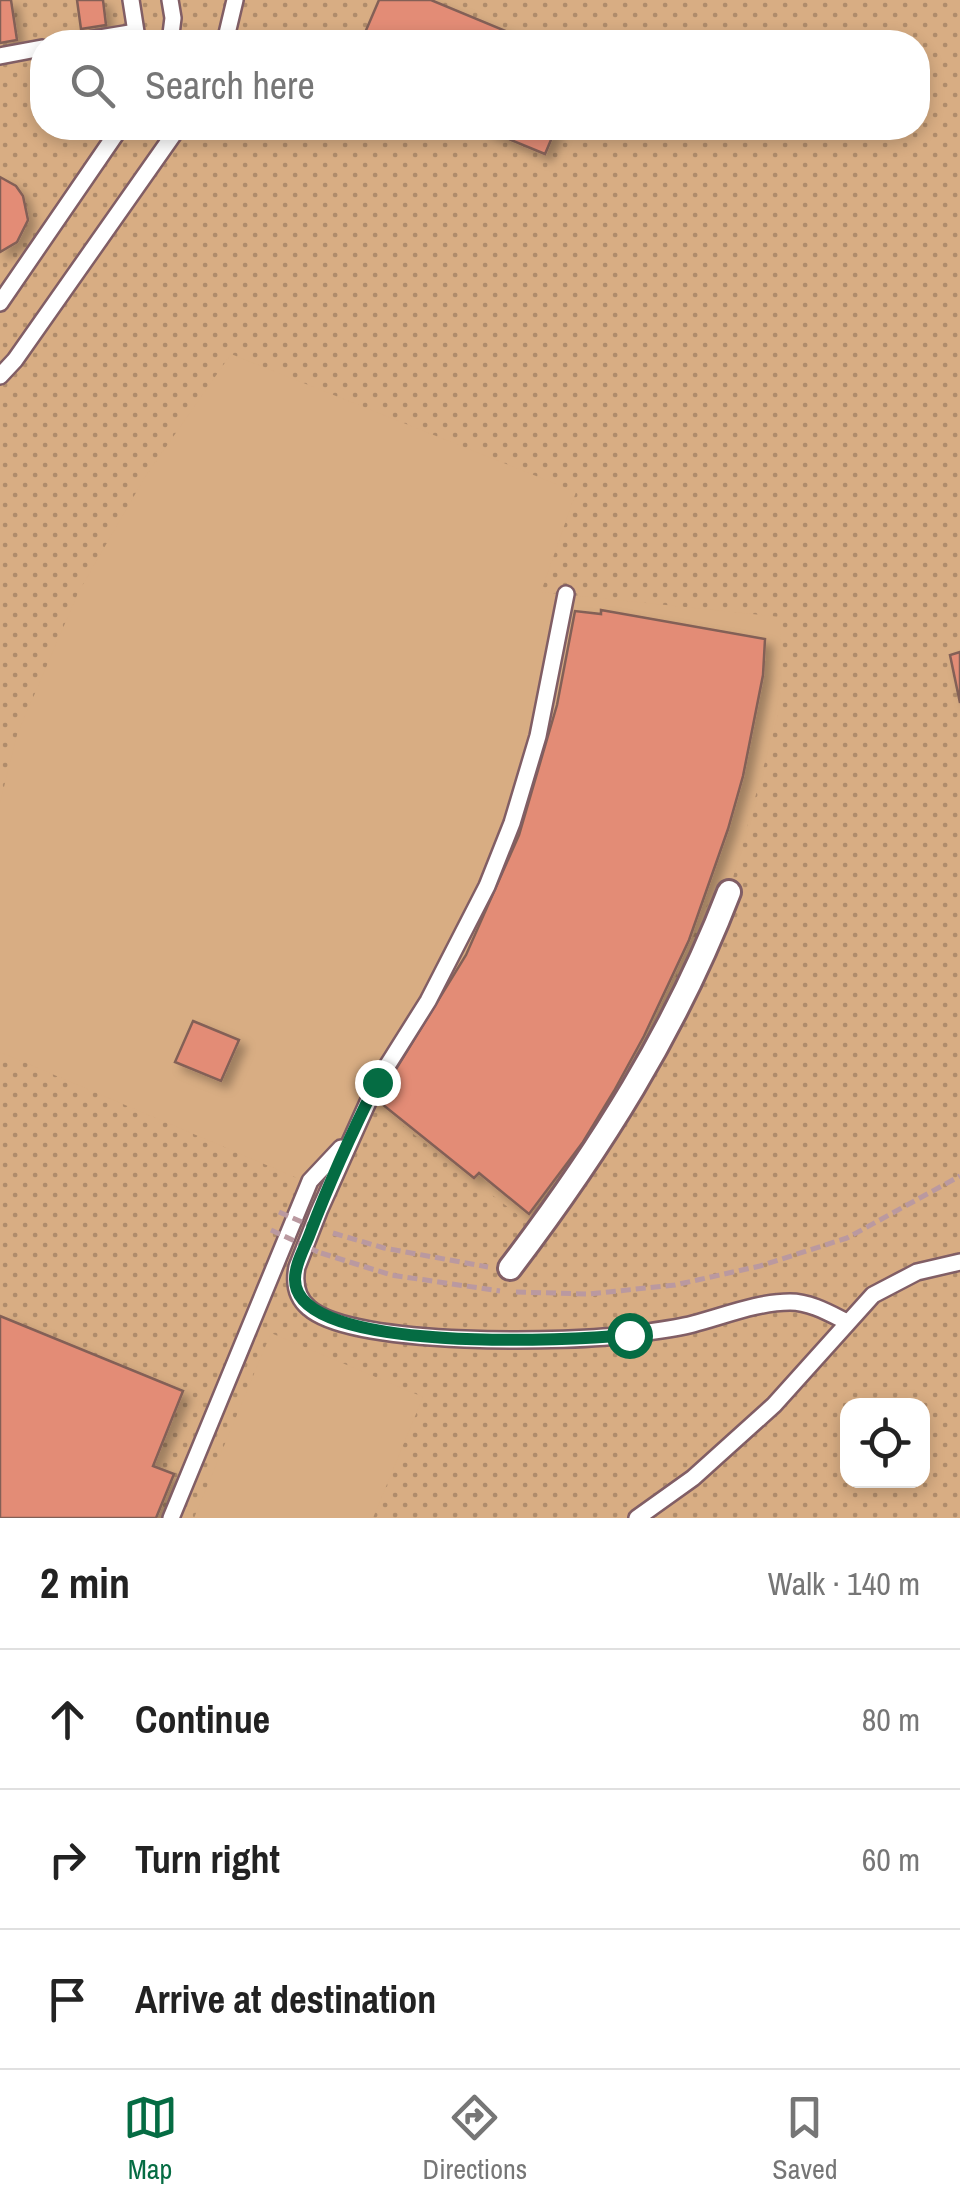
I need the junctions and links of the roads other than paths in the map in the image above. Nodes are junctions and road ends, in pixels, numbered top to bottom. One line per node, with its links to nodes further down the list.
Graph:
1 (131, 0): 4 (lane)
2 (170, 0): 5 (lane)
3 (235, 0): 6 (lane)
4 (136, 30)
5 (172, 30)
6 (228, 30)
7 (30, 50): 8 (lane)
8 (0, 56)
9 (112, 140): 11 (lane)
10 (170, 140): 12 (lane)
11 (0, 303)
12 (0, 376)
13 (566, 594): 15 (lane)
14 (729, 892): 17 (street)
15 (351, 1138): 18 (lane); 19 (lane)
16 (960, 1262): 18 (lane)
17 (510, 1268)
18 (847, 1322): 20 (lane)
19 (171, 1518)
20 (637, 1518)

